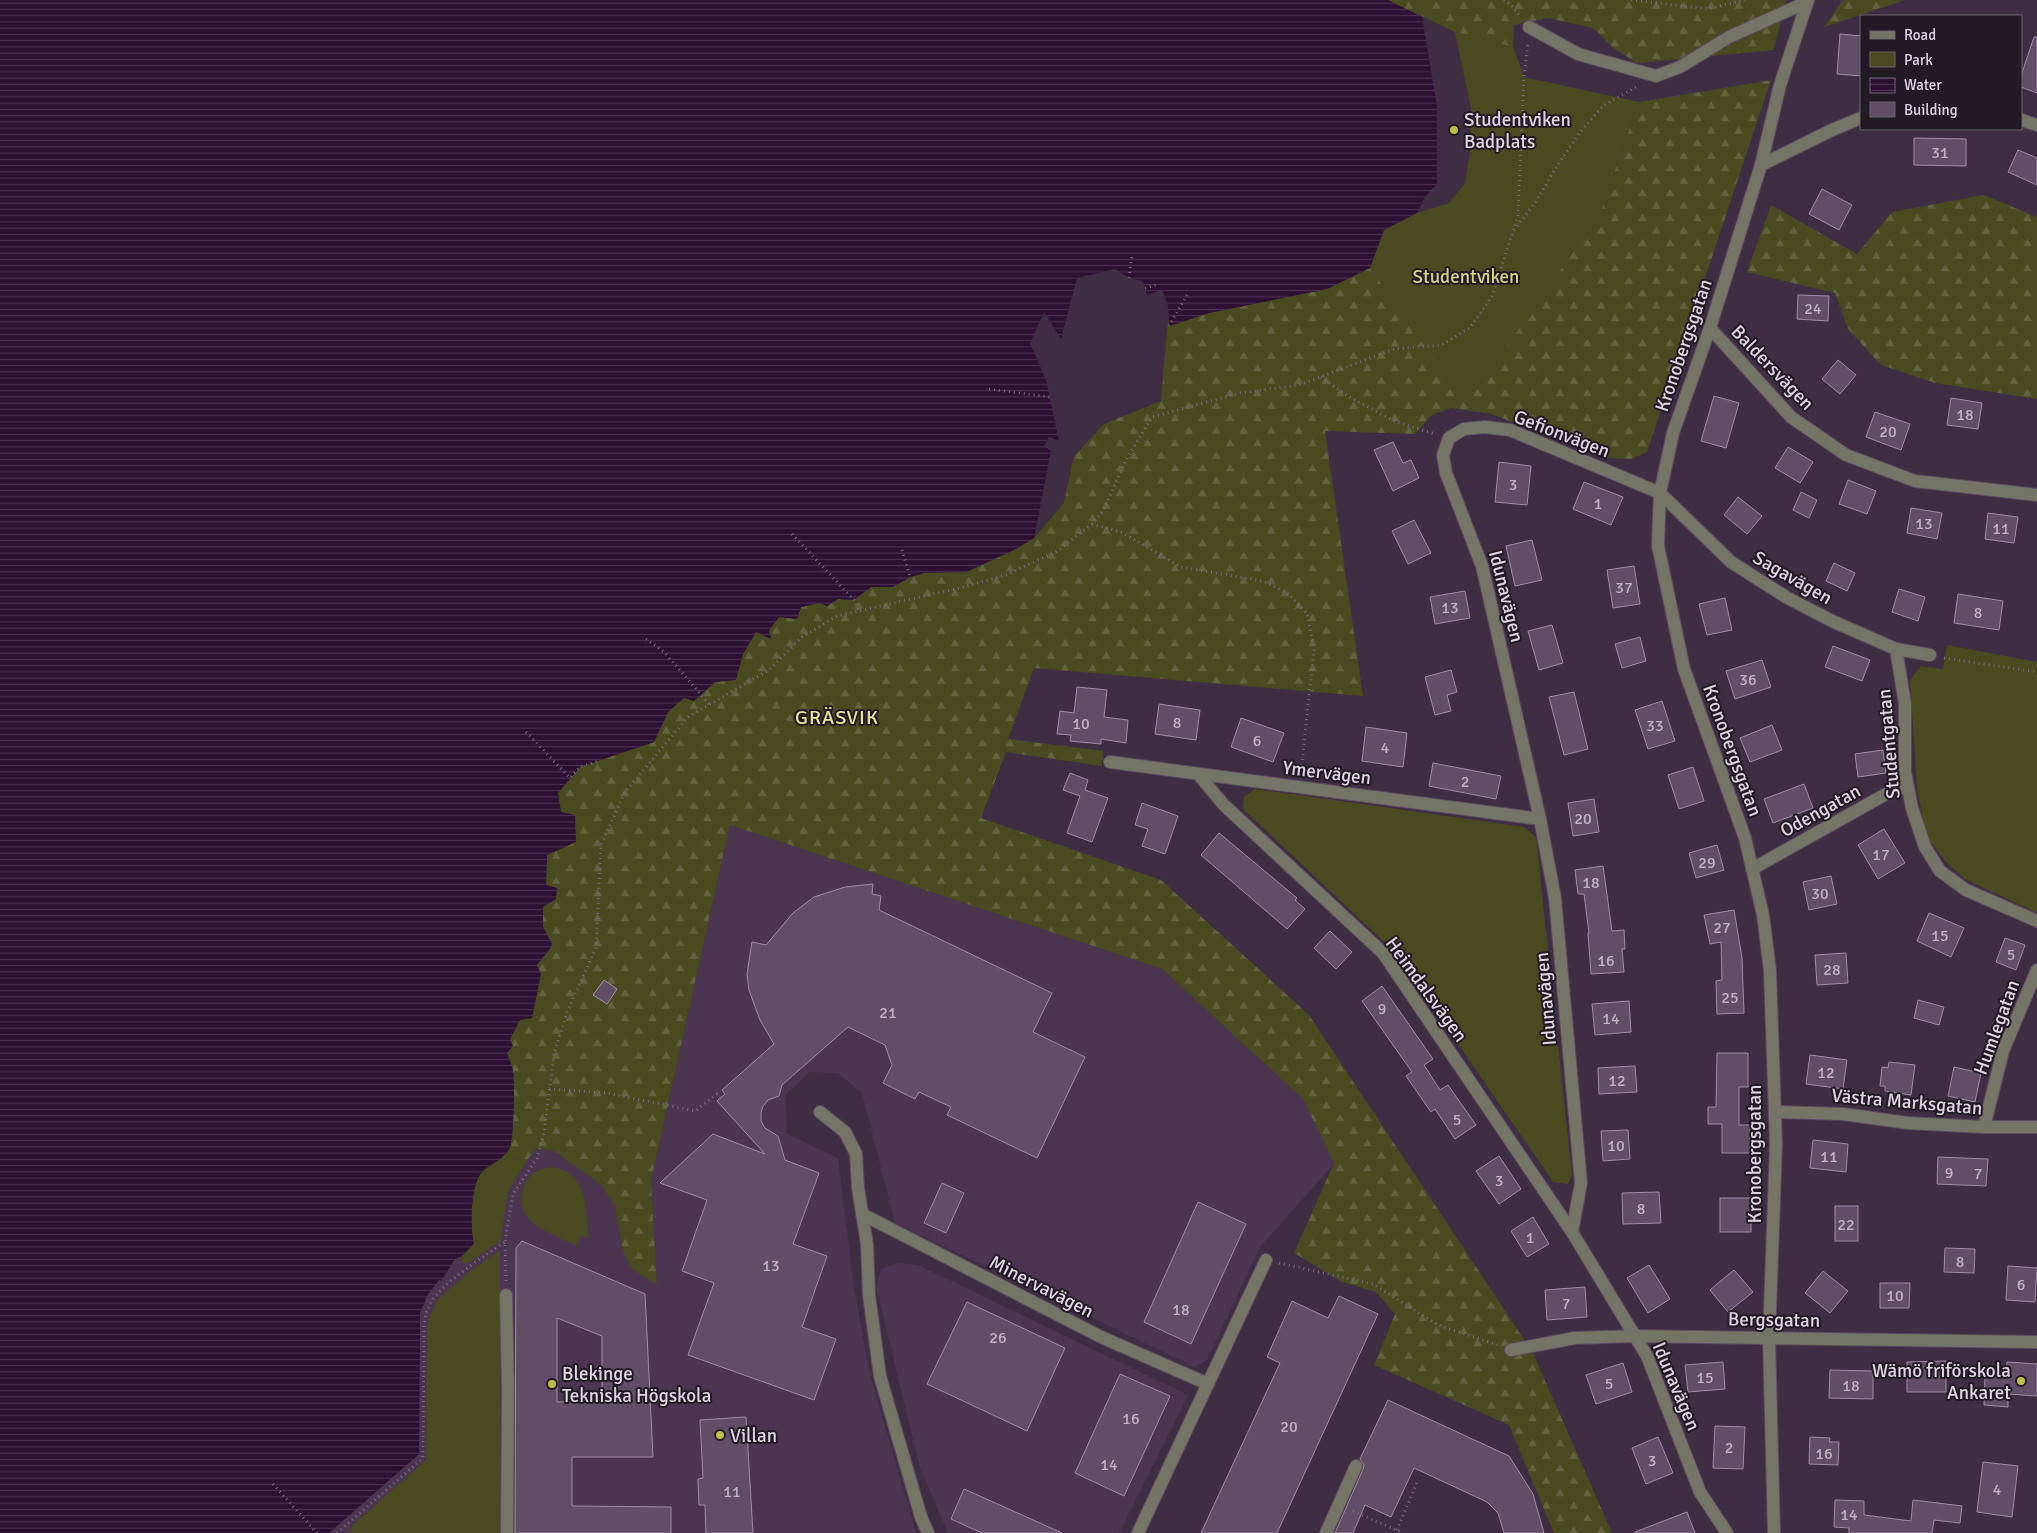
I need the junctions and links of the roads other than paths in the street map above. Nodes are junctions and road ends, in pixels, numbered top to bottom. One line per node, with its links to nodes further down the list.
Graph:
1 (1808, 1): 2 (street); 6 (street, Kronobergsgatan)
2 (1530, 27)
3 (1860, 118): 6 (street)
4 (2022, 120): 5 (street)
5 (2037, 125)
6 (1761, 165): 7 (street, Kronobergsgatan)
7 (1710, 328): 9 (street, Kronobergsgatan); 10 (street, Baldersvägen)
8 (1450, 438): 9 (street, Gefionvägen); 16 (street, Idunavägen)
9 (1660, 493): 11 (street, Sagavägen); 17 (street, Kronobergsgatan)
10 (2037, 495)
11 (1896, 649): 12 (street, Sagavägen); 15 (street, Studentgatan)
12 (1930, 656)
13 (1110, 762): 14 (street, Ymervägen)
14 (1198, 774): 16 (street, Ymervägen); 25 (street, Heimdalsvägen)
15 (1908, 786): 17 (street, Odengatan); 18 (street, Studentgatan)
16 (1540, 819): 25 (street, Idunavägen)
17 (1752, 869): 21 (street, Kronobergsgatan)
18 (2037, 921)
19 (2037, 970): 22 (street, Humlegatan)
20 (820, 1112): 24 (street)
21 (1775, 1112): 22 (street, Västra Marksgatan); 29 (street, Kronobergsgatan)
22 (1984, 1127): 23 (street, Västra Marksgatan)
23 (2037, 1127)
24 (862, 1214): 32 (street, Minervavägen); 35 (street)
25 (1572, 1232): 28 (street, Idunavägen)
26 (1266, 1260): 32 (street)
27 (506, 1295): 34 (street)
28 (1635, 1336): 29 (street, Bergsgatan); 31 (street, Bergsgatan); 38 (street, Idunavägen)
29 (1769, 1338): 30 (street, Bergsgatan); 39 (street, Kronobergsgatan)
30 (2037, 1342)
31 (1511, 1350)
32 (1208, 1384): 36 (street)
33 (1356, 1466): 37 (street)
34 (507, 1533)
35 (928, 1533)
36 (1138, 1533)
37 (1326, 1533)
38 (1727, 1533)
39 (1774, 1533)

